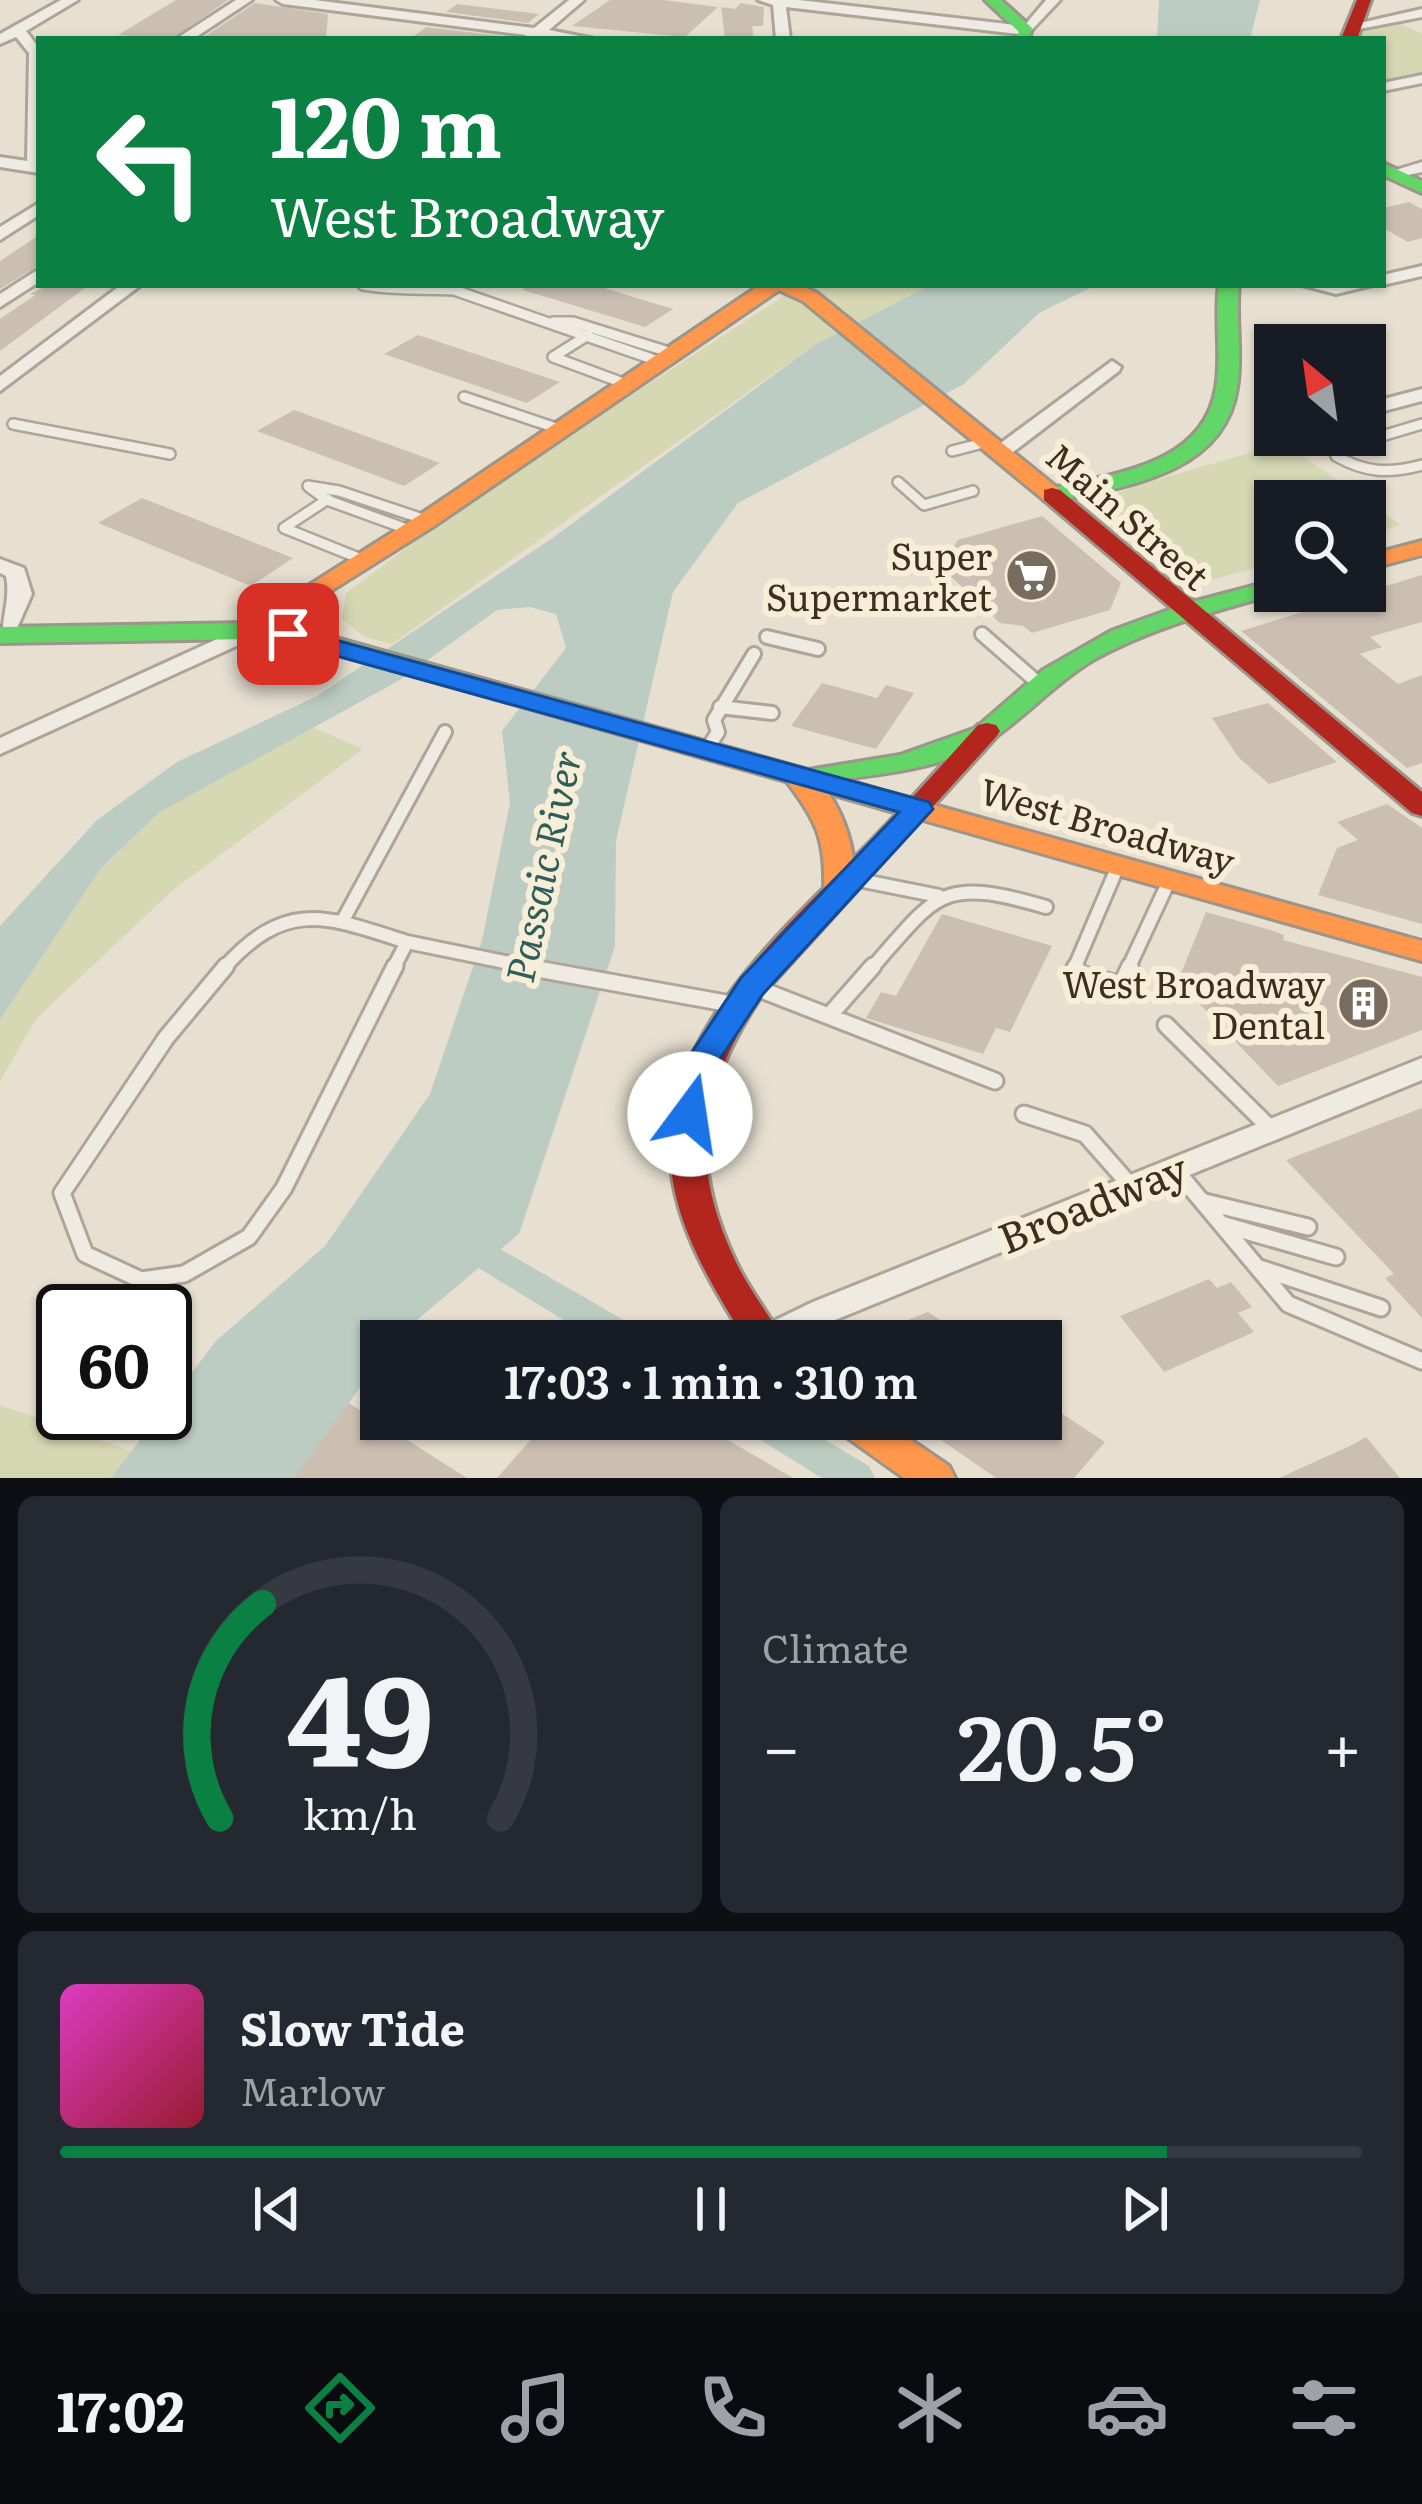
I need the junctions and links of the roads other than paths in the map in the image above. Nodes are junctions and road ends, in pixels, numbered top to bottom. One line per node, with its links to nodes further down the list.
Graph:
1 (71, 0): 14 (street)
2 (244, 0): 16 (street)
3 (283, 0): 17 (street)
4 (577, 0): 17 (street)
5 (765, 0): 8 (street)
6 (992, 0): 15 (main road)
7 (1053, 0): 15 (street)
8 (779, 1): 15 (street); 18 (street)
9 (1422, 13): 11 (street)
10 (1357, 17): 11 (street); 11 (street)
11 (1397, 18): 13 (street)
12 (0, 26): 14 (street)
13 (1422, 29)
14 (18, 30): 19 (street); 20 (street)
15 (1024, 35)
16 (187, 36)
17 (534, 36)
18 (782, 36)
19 (0, 40)
20 (36, 53)
21 (1422, 79): 22 (street)
22 (1386, 86)
23 (0, 162): 24 (street)
24 (36, 167)
25 (1422, 167): 26 (street)
26 (1388, 171): 27 (main road)
27 (1422, 188)
28 (36, 212): 29 (street)
29 (0, 235)
30 (1422, 271): 32 (street)
31 (36, 276): 40 (street)
32 (1386, 279)
33 (128, 288): 47 (street)
34 (379, 288): 36 (lane)
35 (445, 288): 41 (lane)
36 (445, 288)
37 (769, 288): 44 (main road)
38 (794, 288): 54 (main road, Main Street)
39 (1228, 288): 61 (main road)
40 (0, 302)
41 (553, 322): 42 (lane); 43 (lane)
42 (597, 329): 43 (lane); 44 (lane)
43 (584, 338): 44 (lane); 46 (lane)
44 (666, 357): 46 (main road)
45 (1112, 367): 54 (street)
46 (627, 384): 53 (main road)
47 (0, 385)
48 (1422, 395): 50 (street)
49 (464, 397): 53 (lane)
50 (1386, 404)
51 (13, 424): 56 (lane)
52 (1422, 424): 57 (lane)
53 (561, 430): 63 (main road)
54 (994, 447): 55 (lane); 61 (main road, Main Street)
55 (952, 451)
56 (170, 454)
57 (1422, 465)
58 (898, 482): 60 (lane)
59 (339, 491): 62 (lane); 62 (lane); 63 (lane)
60 (973, 491)
61 (1052, 495): 69 (main road, Main Street)
62 (326, 500): 63 (lane); 66 (lane)
63 (418, 526): 66 (main road)
64 (1422, 548): 65 (main road)
65 (1386, 557)
66 (365, 560): 70 (main road)
67 (0, 565): 72 (street)
68 (1254, 593): 69 (main road)
69 (1184, 611): 76 (main road); 84 (main road, Main Street)
70 (250, 631): 72 (main road, West Broadway); 81 (street); 82 (main road, West Broadway)
71 (982, 634): 76 (lane)
72 (1, 635)
73 (767, 637): 74 (lane)
74 (818, 649)
75 (754, 654): 77 (lane)
76 (1037, 682): 80 (main road)
77 (720, 707): 78 (lane); 82 (lane)
78 (772, 713)
79 (445, 732): 91 (lane)
80 (981, 733): 83 (main road); 85 (main road)
81 (0, 747)
82 (706, 751): 83 (main road, West Broadway)
83 (796, 775): 85 (main road, West Broadway); 88 (main road)
84 (1417, 796)
85 (919, 809): 86 (main road, West Broadway); 88 (main road)
86 (1118, 865): 87 (main road, West Broadway); 87 (lane)
87 (1170, 879): 93 (main road, West Broadway)
88 (846, 886): 89 (lane); 94 (main road)
89 (941, 896): 90 (lane); 95 (lane)
90 (1046, 907)
91 (342, 922): 92 (lane); 92 (lane)
92 (407, 942): 94 (lane)
93 (1422, 951)
94 (745, 996): 95 (lane); 109 (main road)
95 (829, 1016): 98 (lane)
96 (1166, 1024): 100 (lane)
97 (1422, 1068): 100 (street, Broadway)
98 (994, 1082)
99 (1024, 1114): 102 (lane)
100 (1270, 1129): 101 (street, Broadway)
101 (1173, 1167): 102 (street, Broadway); 103 (lane)
102 (1130, 1185): 110 (street, Broadway)
103 (1202, 1202): 104 (lane); 105 (lane)
104 (1221, 1224): 106 (lane); 107 (lane)
105 (1309, 1227)
106 (1336, 1257)
107 (1257, 1267): 108 (lane); 111 (lane)
108 (1381, 1308)
109 (751, 1320)
110 (806, 1320)
111 (1422, 1360)
112 (880, 1440): 113 (main road)
113 (935, 1478)

